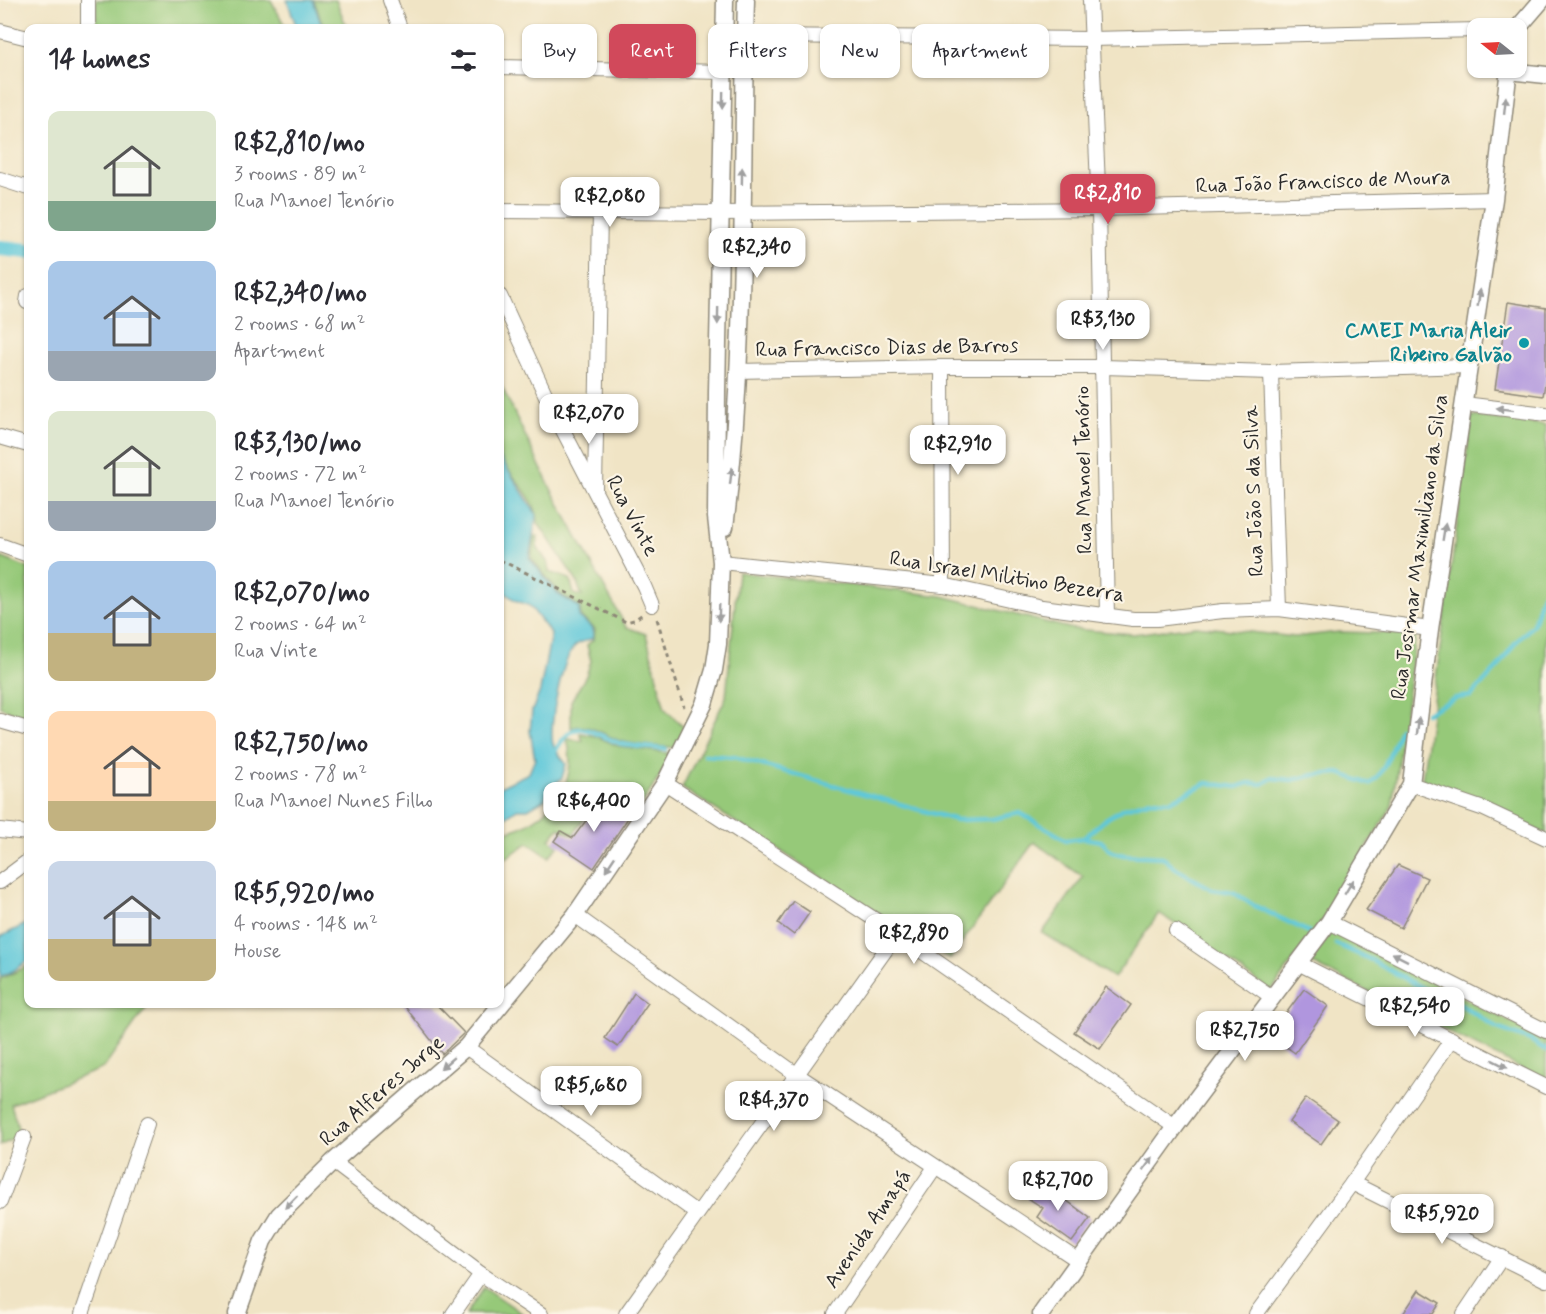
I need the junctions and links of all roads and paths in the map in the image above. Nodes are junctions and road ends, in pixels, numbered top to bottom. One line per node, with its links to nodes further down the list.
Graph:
1 (88, 0): 8 (street)
2 (390, 0): 9 (street)
3 (725, 0): 10 (street)
4 (746, 0): 11 (street)
5 (1090, 0): 16 (street, Rua Manoel Tenório)
6 (1542, 0): 7 (street)
7 (1527, 19)
8 (88, 24)
9 (399, 24)
10 (725, 24)
11 (745, 24)
12 (1467, 30): 16 (street)
13 (0, 31): 14 (street)
14 (24, 37)
15 (808, 37): 16 (street)
16 (1091, 42): 27 (street, Rua Manoel Tenório)
17 (504, 67): 18 (street)
18 (708, 72)
19 (1527, 72): 20 (street)
20 (1546, 75)
21 (724, 78): 31 (street, one-way to 31)
22 (744, 78): 30 (street, one-way to 22)
23 (1508, 78): 26 (street, Rua Josimar Maximiliano da Silva, one-way to 23)
24 (0, 179): 25 (street)
25 (24, 187)
26 (1494, 199): 27 (street, Rua João Francisco de Moura); 33 (street, Rua Josimar Maximiliano da Silva, one-way to 26)
27 (1099, 209): 30 (street, Rua João Francisco de Moura); 34 (street, Rua Manoel Tenório)
28 (504, 211): 29 (street, Rua João Francisco de Moura)
29 (600, 212): 31 (street, Rua João Francisco de Moura); 42 (street)
30 (742, 212): 31 (street, Rua João Francisco de Moura); 36 (street)
31 (721, 213): 45 (street, one-way to 45)
32 (504, 305): 42 (street, Rua Vinte)
33 (1469, 366): 37 (street, Rua Francisco Dias de Barros); 38 (street, Rua Josimar Maximiliano da Silva)
34 (1103, 367): 35 (street, Rua Francisco Dias de Barros); 37 (street, Rua Francisco Dias de Barros); 50 (street, Rua Manoel Tenório)
35 (942, 368): 36 (street, Rua Francisco Dias de Barros); 47 (street)
36 (738, 371): 45 (street, one-way to 36)
37 (1271, 372): 49 (street, Rua João S da Silva)
38 (1464, 404): 39 (street, one-way to 38); 52 (street, Rua Josimar Maximiliano da Silva, one-way to 38)
39 (1546, 414)
40 (0, 437): 41 (street)
41 (24, 444)
42 (595, 491): 48 (street, Rua Vinte)
43 (0, 545): 44 (street)
44 (24, 554)
45 (721, 558): 47 (street, Rua Israel Militino Bezerra); 55 (street, Rua Alferes Jorge, one-way to 55)
46 (504, 562): 51 (path)
47 (943, 585): 50 (street, Rua Israel Militino Bezerra)
48 (652, 605): 55 (path)
49 (1279, 609): 50 (street, Rua Israel Militino Bezerra); 52 (street, Rua Israel Militino Bezerra)
50 (1107, 616)
51 (626, 622)
52 (1430, 629): 57 (street, Rua Josimar Maximiliano da Silva, one-way to 52)
53 (0, 721): 54 (street)
54 (24, 728)
55 (692, 731): 56 (street, Rua Alferes Jorge)
56 (665, 783): 63 (street, Rua Alferes Jorge, one-way to 63); 66 (street)
57 (1411, 784): 60 (street); 64 (street, one-way to 57)
58 (0, 830): 59 (street)
59 (24, 833)
60 (1546, 838)
61 (24, 864): 62 (street)
62 (0, 882)
63 (575, 915): 69 (street, Rua Alferes Jorge); 74 (street)
64 (1329, 922): 67 (street); 71 (street, one-way to 64)
65 (1176, 931): 68 (street)
66 (897, 934): 74 (street); 77 (street)
67 (1298, 963): 68 (street); 72 (street)
68 (1272, 997): 77 (street)
69 (504, 1001)
70 (498, 1008): 73 (street, Rua Alferes Jorge)
71 (1546, 1030)
72 (1452, 1039): 75 (street, one-way to 75); 81 (street)
73 (466, 1047): 79 (street, Rua Alferes Jorge, one-way to 79); 83 (street)
74 (796, 1074): 80 (street); 83 (street)
75 (1546, 1087)
76 (147, 1124): 88 (street)
77 (1175, 1127): 85 (street, one-way to 77)
78 (24, 1137): 82 (street)
79 (333, 1162): 86 (street); 89 (street, Rua Alferes Jorge, one-way to 89)
80 (935, 1167): 85 (street); 93 (street, Avenida Amapá)
81 (1352, 1183): 84 (street); 95 (street)
82 (0, 1202)
83 (697, 1213): 92 (street)
84 (1502, 1257): 87 (street); 96 (street)
85 (1079, 1261): 94 (street)
86 (480, 1274): 90 (street); 91 (street)
87 (1546, 1280)
88 (82, 1314)
89 (237, 1314)
90 (453, 1314)
91 (541, 1314)
92 (627, 1314)
93 (835, 1314)
94 (1041, 1314)
95 (1256, 1314)
96 (1464, 1314)

